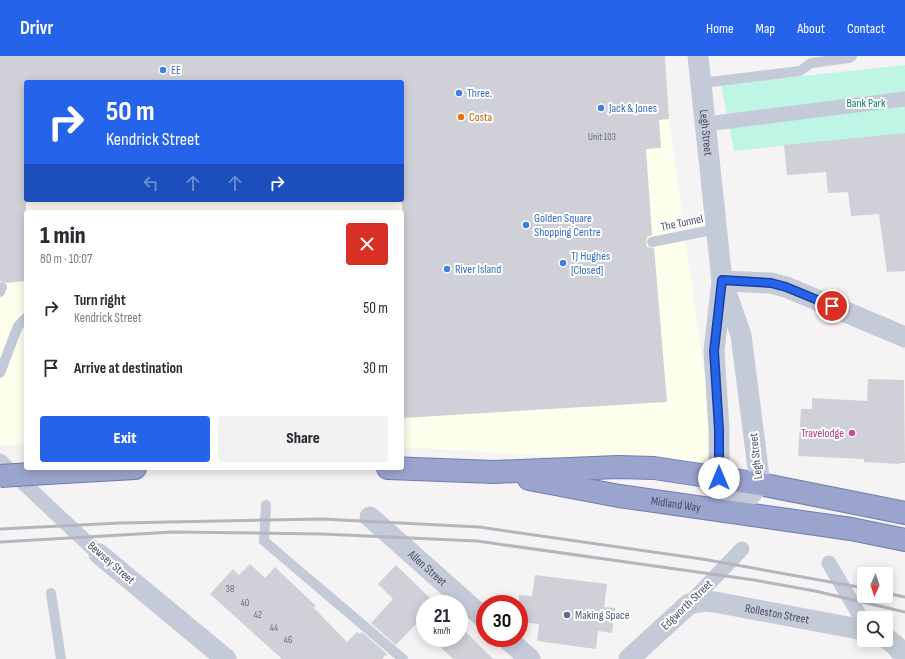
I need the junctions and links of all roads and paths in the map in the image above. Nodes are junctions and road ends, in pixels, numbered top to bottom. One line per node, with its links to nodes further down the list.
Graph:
1 (698, 56): 3 (street, Legh Street)
2 (852, 56): 3 (lane)
3 (702, 83): 5 (street, Legh Street)
4 (905, 99): 5 (street)
5 (706, 124): 6 (street, Legh Street)
6 (717, 229): 7 (lane, The Tunnel); 8 (street, Legh Street)
7 (652, 242)
8 (722, 280): 10 (street); 18 (street, Legh Street); 19 (street, Legh Street)
9 (24, 320): 11 (lane)
10 (905, 337)
11 (0, 373)
12 (0, 461): 26 (street, Bewsey Street)
13 (404, 469): 16 (highway, Midland Way)
14 (46, 470): 15 (highway); 17 (highway, bridge)
15 (102, 470)
16 (494, 472): 18 (highway, Midland Way); 21 (highway, Midland Way)
17 (0, 476)
18 (719, 478): 19 (highway, Midland Way); 21 (street, Legh Street)
19 (760, 484): 21 (street, Legh Street); 22 (highway, Midland Way)
20 (266, 505): 38 (lane)
21 (736, 512): 24 (highway, Midland Way)
22 (905, 513)
23 (370, 517): 30 (street, Allen Street)
24 (905, 540)
25 (742, 549): 29 (street, Edgworth Street)
26 (99, 554): 37 (street, Bewsey Street)
27 (829, 563): 31 (street)
28 (51, 593): 36 (lane)
29 (689, 604): 32 (street, Rolleston Street); 40 (street, Edgworth Street)
30 (476, 611)
31 (857, 611)
32 (857, 629)
33 (893, 643): 35 (street)
34 (516, 647): 39 (street)
35 (905, 657)
36 (61, 659)
37 (226, 659)
38 (403, 659)
39 (530, 659)
40 (629, 659)

